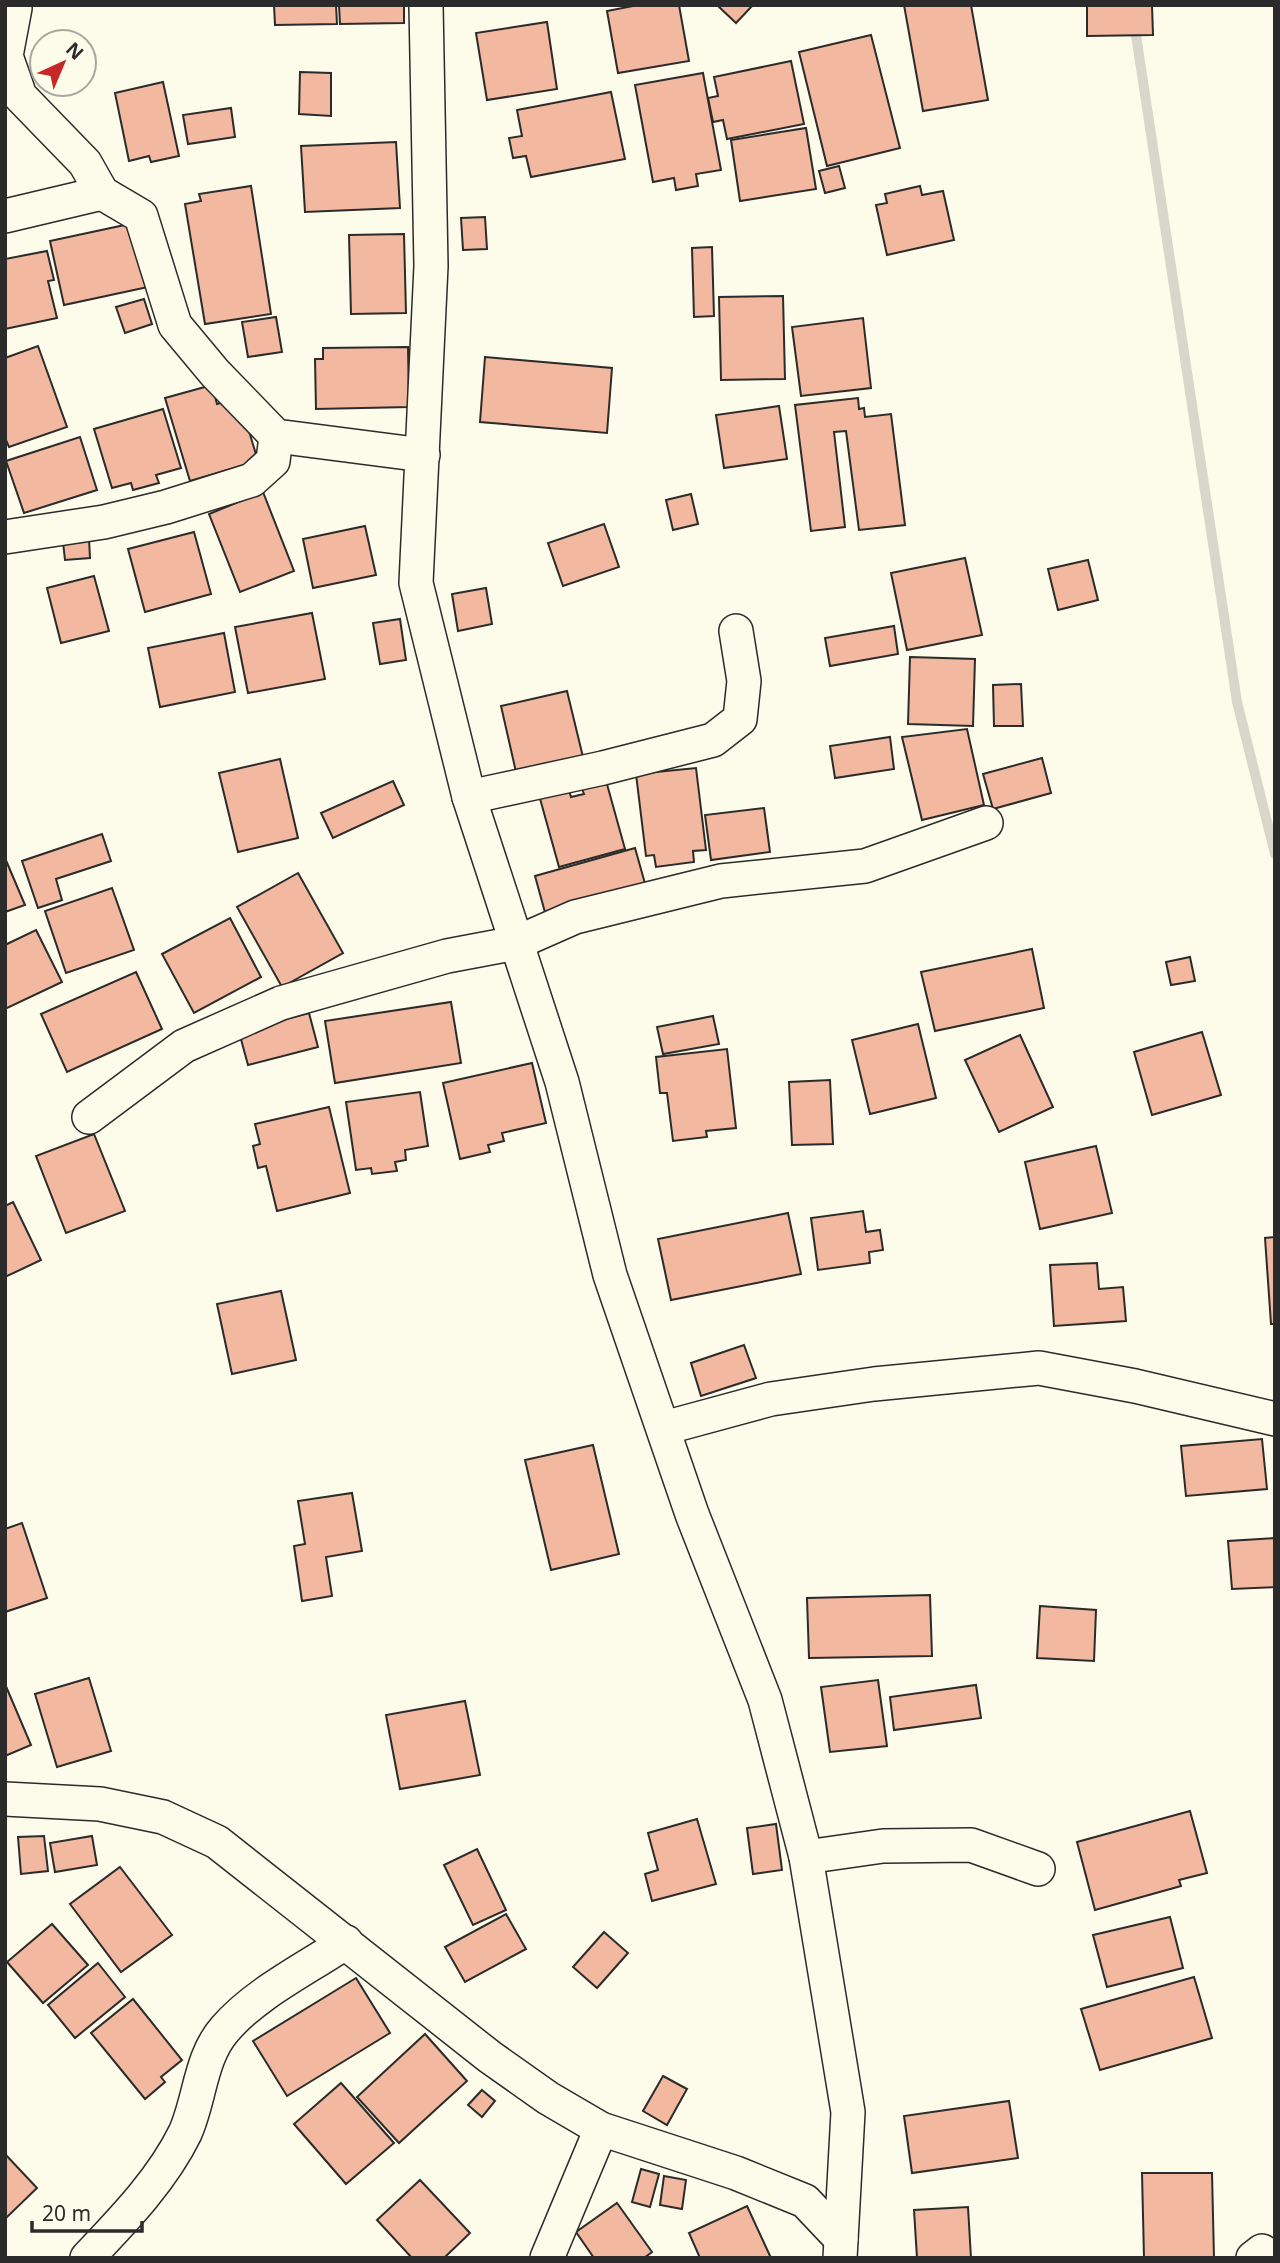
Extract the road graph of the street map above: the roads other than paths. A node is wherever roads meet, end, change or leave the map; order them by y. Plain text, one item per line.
1 (426, 5) edge
2 (13, 7) edge
3 (102, 193) junction
4 (5, 216) edge
5 (276, 436) junction
6 (423, 455) junction
7 (5, 537) edge
8 (736, 631) dead end
9 (469, 797) junction
10 (986, 823) dead end
11 (516, 943) junction
12 (89, 1117) dead end
13 (1275, 1419) edge
14 (664, 1428) junction
15 (5, 1799) edge
16 (807, 1857) junction
17 (1038, 1869) dead end
18 (346, 1942) junction
19 (601, 2129) junction
20 (841, 2248) edge
21 (89, 2257) edge
22 (547, 2258) edge

1 - 6 street
2 - 3 street
3 - 4 street
3 - 5 street
5 - 6 street
5 - 7 street
6 - 9 street
8 - 9 street
9 - 11 street
10 - 11 street
11 - 12 street
11 - 14 street
13 - 14 street
14 - 16 street
15 - 18 street
16 - 17 street
16 - 20 street
18 - 19 street
18 - 21 street
19 - 20 street
19 - 22 street

